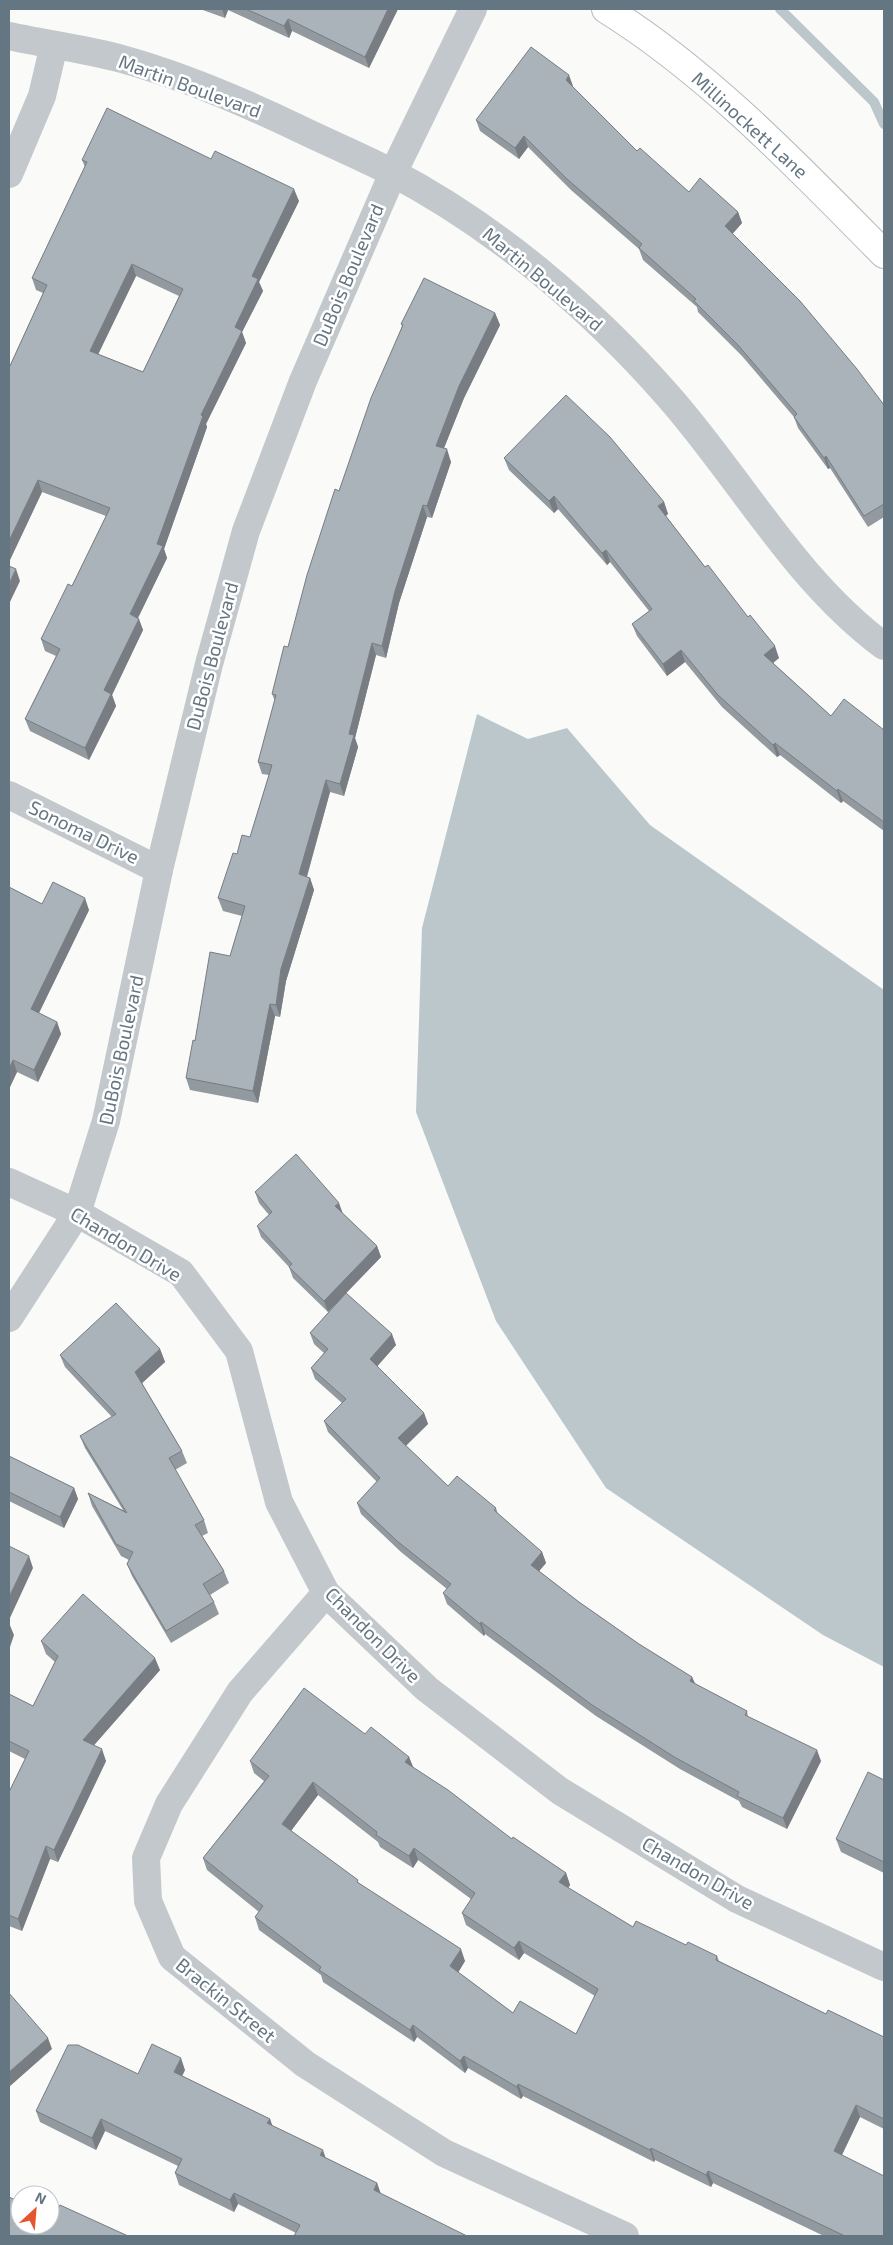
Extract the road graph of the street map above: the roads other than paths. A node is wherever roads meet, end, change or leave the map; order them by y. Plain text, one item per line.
1 (473, 9) edge
2 (606, 9) edge
3 (9, 36) edge
4 (54, 45) junction
5 (392, 173) junction
6 (9, 174) edge
7 (884, 254) edge
8 (884, 646) edge
9 (9, 795) edge
10 (159, 870) junction
11 (9, 1182) edge
12 (78, 1213) junction
13 (9, 1318) edge
14 (326, 1593) junction
15 (884, 1968) edge
16 (625, 2236) edge

1 - 5 street, DuBois Boulevard
2 - 7 street, Millinockett Lane
3 - 4 street, Martin Boulevard
4 - 5 street, Martin Boulevard
4 - 6 street
5 - 8 street, Martin Boulevard
5 - 10 street, DuBois Boulevard
9 - 10 street, Sonoma Drive
10 - 12 street, DuBois Boulevard
11 - 12 street, Chandon Drive
12 - 13 street, DuBois Boulevard
12 - 14 street, Chandon Drive
14 - 15 street, Chandon Drive
14 - 16 street, Brackin Street

